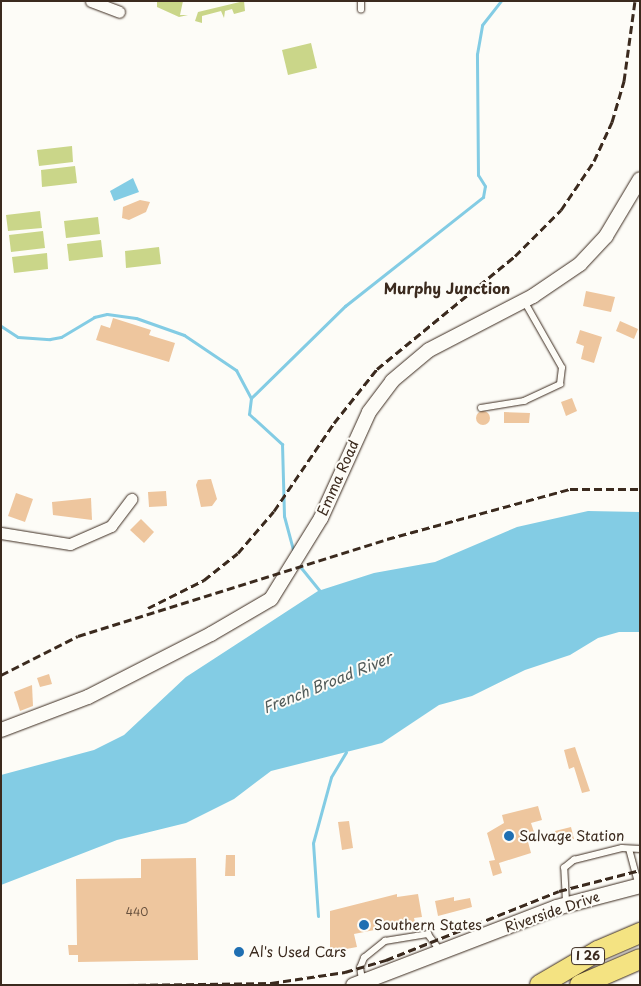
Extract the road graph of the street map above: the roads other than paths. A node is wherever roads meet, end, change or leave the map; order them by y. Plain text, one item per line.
1 (91, 1) edge
2 (361, 1) edge
3 (361, 10) dead end
4 (119, 12) dead end
5 (640, 179) edge
6 (524, 301) junction
7 (481, 408) dead end
8 (131, 499) dead end
9 (1, 534) edge
10 (1, 730) edge
11 (640, 849) edge
12 (630, 851) junction
13 (639, 885) edge
14 (567, 904) junction
15 (640, 933) edge
16 (442, 953) junction
17 (640, 959) edge
18 (359, 984) edge
19 (540, 985) edge
20 (580, 985) edge

1 - 4 street
2 - 3 lane
5 - 6 street, Emma Road
6 - 7 lane
6 - 10 street, Emma Road
8 - 9 street
11 - 12 lane
12 - 13 lane
12 - 14 lane
13 - 14 main road, Riverside Drive
14 - 16 main road, Riverside Drive
15 - 19 highway, I 26
16 - 18 main road, Riverside Drive
16 - 18 lane
17 - 20 highway, I 26

